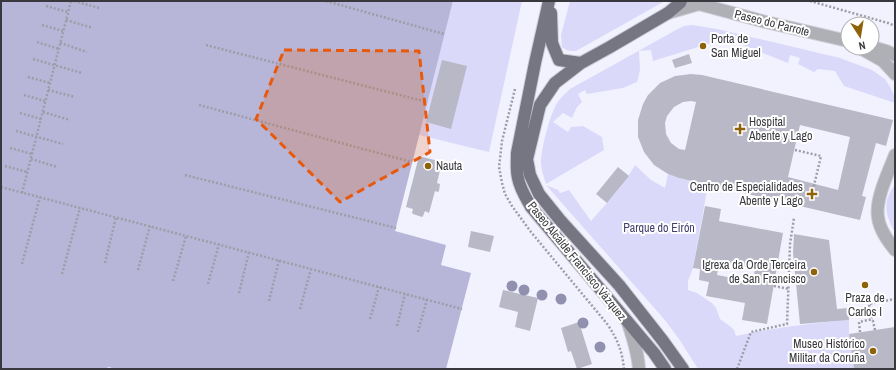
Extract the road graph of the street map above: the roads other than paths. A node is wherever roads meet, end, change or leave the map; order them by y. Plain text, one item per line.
1 (550, 1) edge
2 (681, 1) edge
3 (698, 3) edge
4 (668, 13) junction
5 (840, 39) edge
6 (880, 49) edge
7 (895, 55) edge
8 (874, 56) edge
9 (581, 63) junction
10 (895, 74) edge
11 (895, 154) edge
12 (891, 170) edge
13 (895, 250) edge
14 (628, 323) junction
15 (639, 369) edge
16 (665, 369) edge
17 (682, 369) edge

1 - 9 main road
1 - 14 main road, Paseo Alcalde Francisco Vázquez
2 - 4 main road, Paseo Alcalde Francisco Vázquez
3 - 4 street, Paseo do Parrote
3 - 5 street, Paseo do Parrote
4 - 9 main road, Paseo Alcalde Francisco Vázquez
6 - 7 street
8 - 10 street
9 - 17 main road, Paseo Alcalde Francisco Vázquez
11 - 12 street
12 - 13 street
14 - 15 street
14 - 16 main road, Paseo Alcalde Francisco Vázquez

